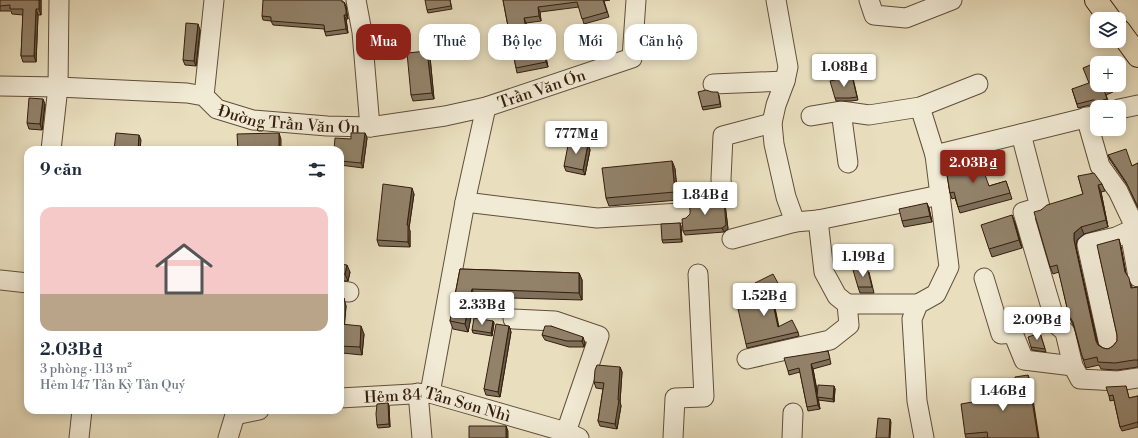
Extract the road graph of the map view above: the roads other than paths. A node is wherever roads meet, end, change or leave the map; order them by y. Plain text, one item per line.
1 (59, 0) edge
2 (214, 0) edge
3 (356, 0) edge
4 (636, 0) edge
5 (776, 0) edge
6 (869, 0) edge
7 (952, 0) edge
8 (1096, 0) edge
9 (1105, 12) edge
10 (1126, 40) edge
11 (1138, 56) edge
12 (786, 81) junction
13 (713, 84) dead end
14 (978, 84) dead end
15 (0, 86) edge
16 (58, 87) junction
17 (204, 96) junction
18 (1138, 105) edge
19 (486, 107) junction
20 (920, 107) junction
21 (1126, 108) edge
22 (841, 111) junction
23 (811, 116) dead end
24 (1090, 116) edge
25 (772, 123) junction
26 (370, 127) junction
27 (1020, 134) junction
28 (1095, 136) edge
29 (51, 146) edge
30 (935, 155) junction
31 (848, 163) dead end
32 (722, 191) dead end
33 (940, 195) junction
34 (465, 202) junction
35 (681, 213) dead end
36 (818, 220) junction
37 (794, 222) junction
38 (1137, 228) edge
39 (732, 238) dead end
40 (698, 274) dead end
41 (1138, 277) edge
42 (984, 278) dead end
43 (0, 280) edge
44 (24, 283) edge
45 (847, 304) junction
46 (918, 304) junction
47 (513, 319) dead end
48 (1109, 345) dead end
49 (747, 359) dead end
50 (1072, 366) junction
51 (1138, 378) edge
52 (424, 393) junction
53 (344, 398) edge
54 (793, 413) dead end
55 (82, 414) edge
56 (234, 414) edge
57 (573, 435) edge
58 (79, 438) edge
59 (228, 438) edge
60 (422, 438) edge
61 (673, 438) edge
62 (792, 438) edge
63 (924, 438) edge

1 - 16 street
2 - 17 street
3 - 26 street
4 - 19 street, Trần Văn Ơn
5 - 12 street
6 - 7 street
8 - 9 main road
10 - 11 main road
12 - 13 street
12 - 25 street
14 - 20 street
15 - 16 street, Đường Trần Văn Ơn
16 - 17 street, Đường Trần Văn Ơn
16 - 29 street
17 - 26 street, Đường Trần Văn Ơn
18 - 21 street
19 - 26 street, Đường Trần Văn Ơn
19 - 34 street
20 - 22 street
20 - 30 street
22 - 23 street
22 - 31 street
24 - 27 street
25 - 32 street
25 - 37 street
27 - 30 street
27 - 50 street
28 - 38 street
30 - 33 street
33 - 36 street
33 - 46 street
34 - 35 street
34 - 52 street
36 - 37 street
36 - 45 street
37 - 39 street
38 - 41 street
38 - 48 street
40 - 61 street
42 - 50 street
43 - 44 street
45 - 46 street
45 - 49 street
46 - 63 street
47 - 57 street
50 - 51 street
52 - 53 street, Hẻm 84 Tân Sơn Nhì
52 - 57 street, Hẻm 84 Tân Sơn Nhì
52 - 60 street
54 - 62 street
55 - 58 street
56 - 59 street

